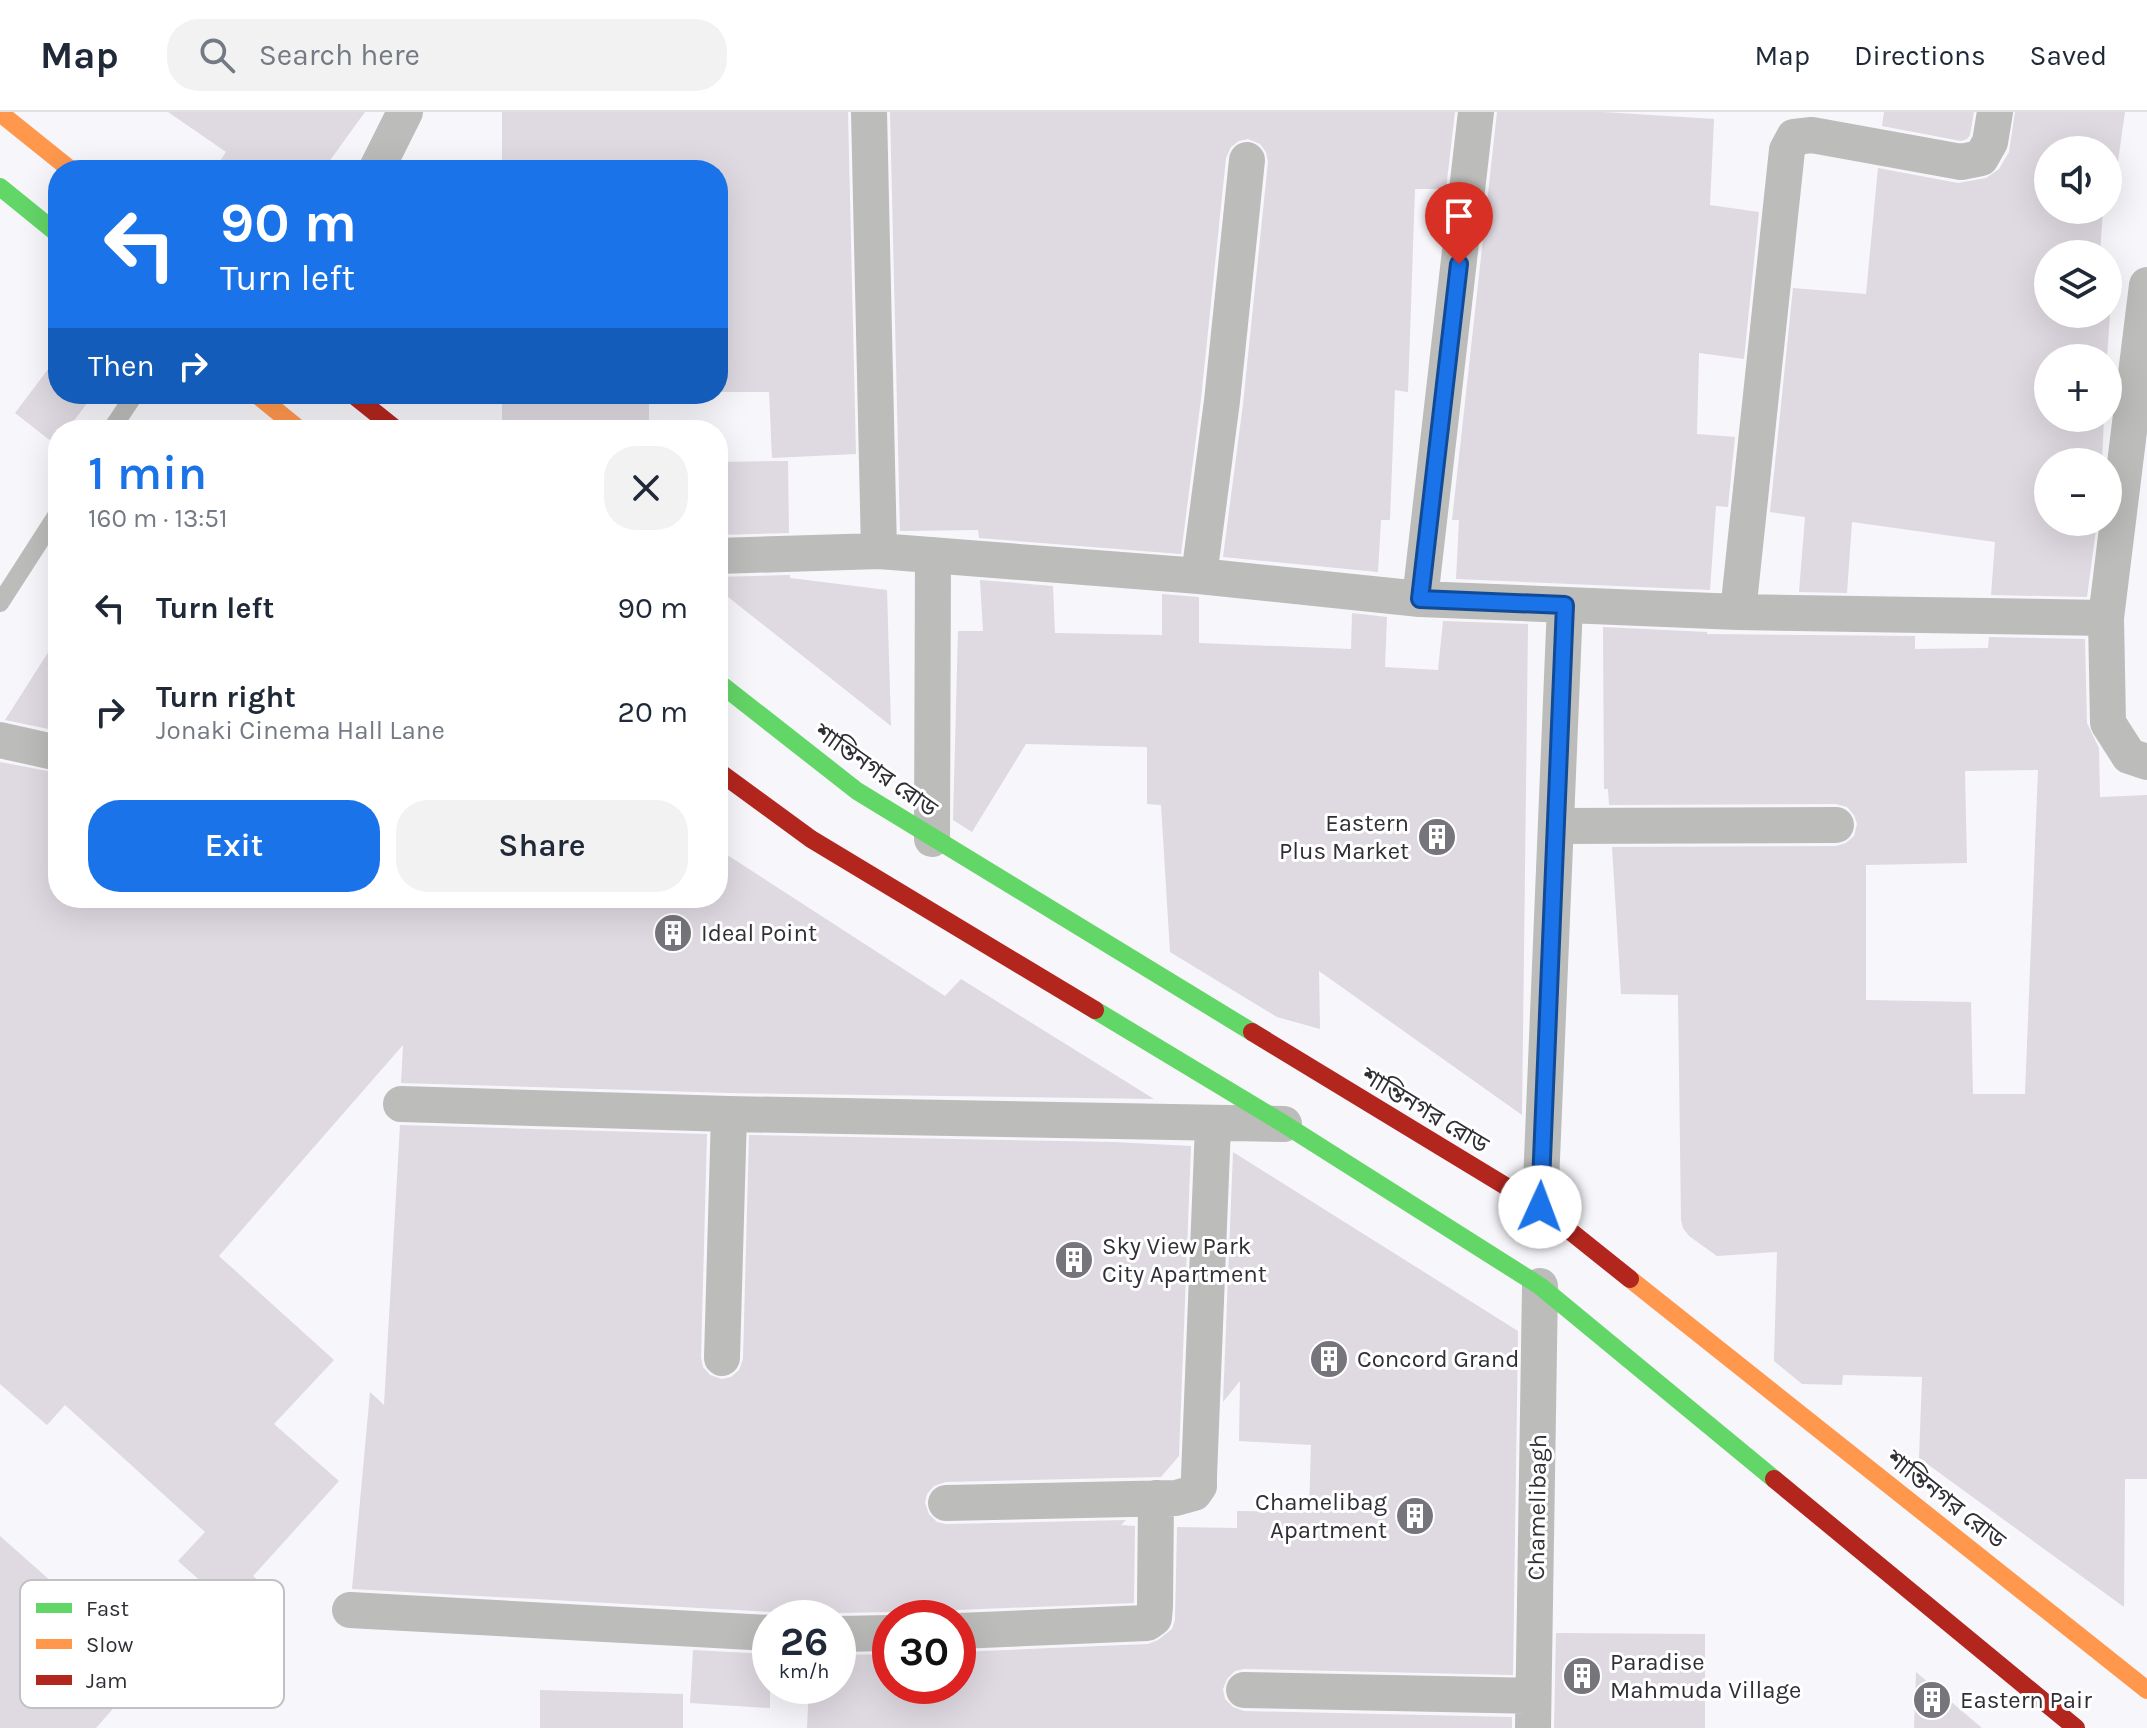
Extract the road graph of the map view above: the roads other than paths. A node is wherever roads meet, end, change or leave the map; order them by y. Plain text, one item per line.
1 (405, 112) edge
2 (869, 112) edge
3 (1476, 112) edge
4 (1995, 112) edge
5 (0, 113) edge
6 (59, 160) edge
7 (381, 160) edge
8 (1247, 160) dead end
9 (0, 187) edge
10 (48, 226) edge
11 (2147, 285) edge
12 (268, 404) edge
13 (364, 404) edge
14 (288, 420) edge
15 (384, 420) edge
16 (48, 529) edge
17 (879, 551) junction
18 (933, 555) junction
19 (728, 556) edge
20 (1199, 576) junction
21 (1420, 599) junction
22 (0, 603) edge
23 (1565, 605) junction
24 (1738, 612) junction
25 (2106, 618) junction
26 (728, 690) edge
27 (0, 740) edge
28 (48, 751) edge
29 (2147, 762) edge
30 (728, 778) edge
31 (1836, 825) dead end
32 (1556, 826) junction
33 (932, 839) junction
34 (401, 1104) dead end
35 (729, 1114) junction
36 (1284, 1124) junction
37 (1213, 1125) junction
38 (1540, 1207) junction
39 (1540, 1286) junction
40 (722, 1358) dead end
41 (1156, 1498) junction
42 (946, 1503) dead end
43 (350, 1610) dead end
44 (976, 1630) edge
45 (752, 1632) edge
46 (1244, 1690) dead end
47 (2147, 1690) edge
48 (1533, 1712) edge
49 (2076, 1728) edge

1 - 7 street
2 - 17 street
3 - 21 street
4 - 24 street
5 - 6 main road
8 - 20 street
9 - 10 main road
11 - 25 street
12 - 14 main road
13 - 15 main road
16 - 22 lane
17 - 18 street
17 - 19 street
18 - 20 street
18 - 33 street
20 - 21 street
21 - 23 street
23 - 24 street
23 - 32 street
24 - 25 street
25 - 29 street
26 - 33 main road, শান্তিনগর রোড
27 - 28 street
30 - 36 main road
31 - 32 street
32 - 38 street
33 - 38 main road, শান্তিনগর রোড
34 - 35 street
35 - 37 street
35 - 40 street
36 - 37 street
36 - 39 main road
37 - 41 street
38 - 47 main road, শান্তিনগর রোড
39 - 48 street, Chamelibagh
39 - 49 main road
41 - 42 street
41 - 44 street
43 - 45 street
46 - 48 street

